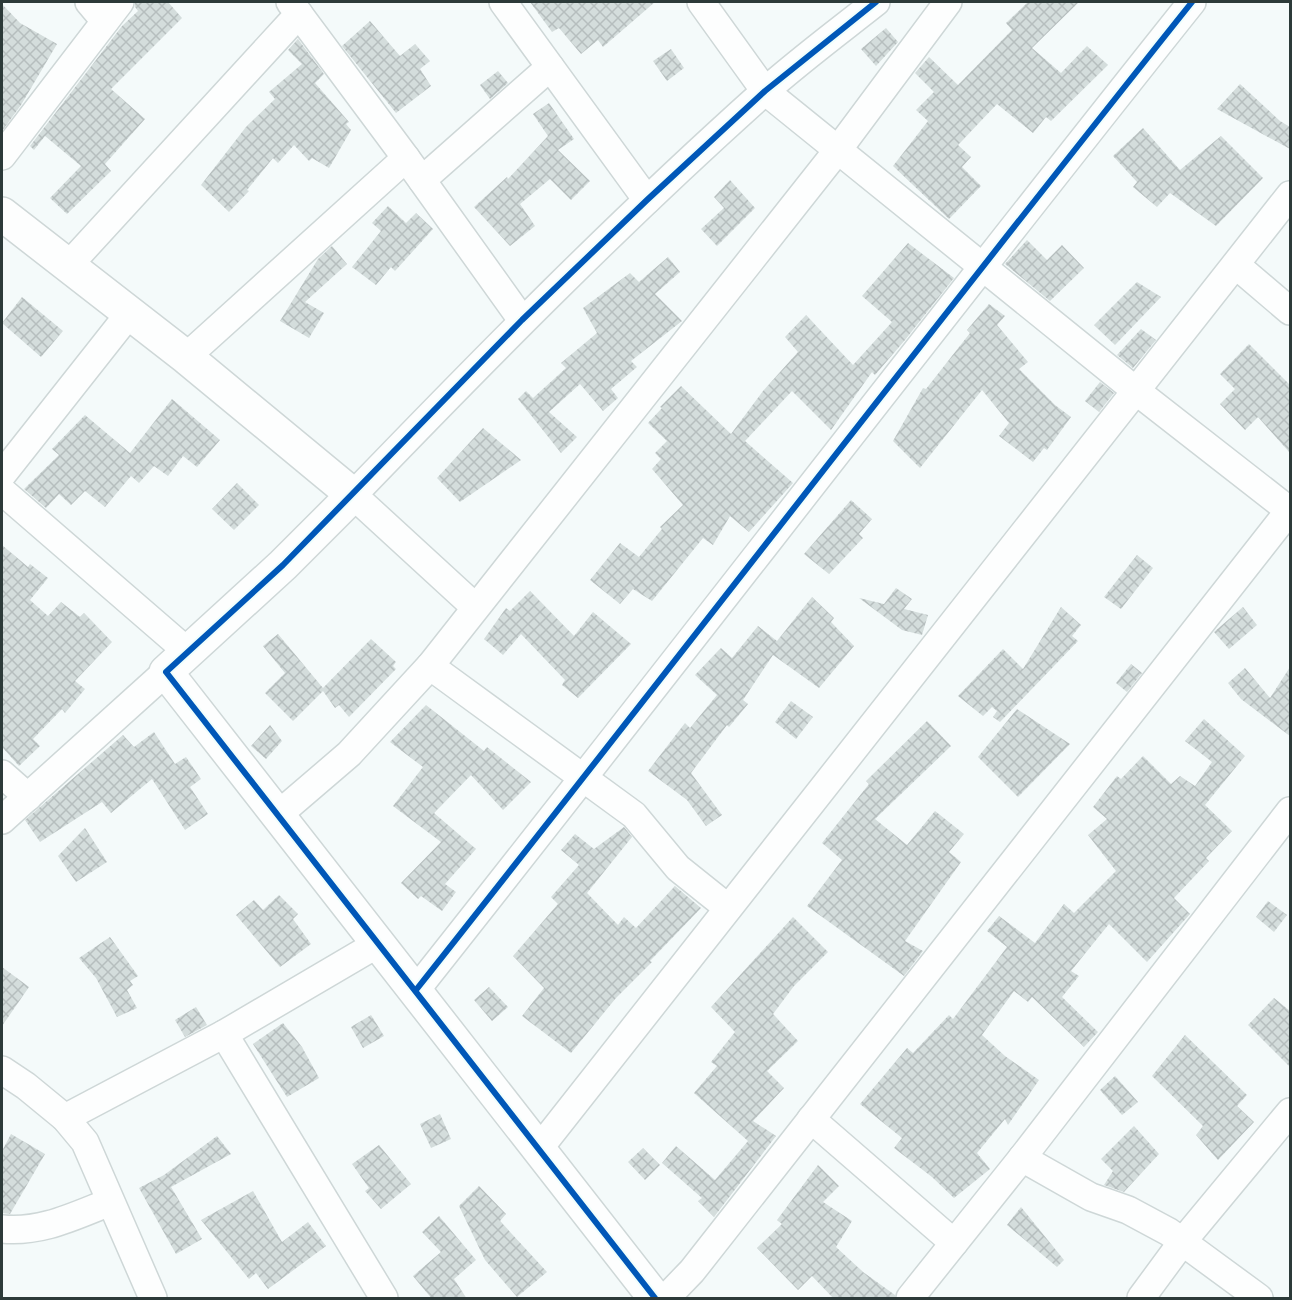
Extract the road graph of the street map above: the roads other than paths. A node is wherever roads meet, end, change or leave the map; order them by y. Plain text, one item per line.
1 (503, 2) edge
2 (701, 2) edge
3 (876, 2) edge
4 (948, 2) edge
5 (1192, 2) edge
6 (105, 8) edge
7 (294, 8) edge
8 (550, 67) junction
9 (765, 92) junction
10 (837, 151) junction
11 (2, 156) edge
12 (406, 158) junction
13 (422, 180) junction
14 (1290, 195) edge
15 (647, 200) junction
16 (2, 214) edge
17 (1236, 265) junction
18 (67, 267) junction
19 (981, 267) junction
20 (1290, 311) edge
21 (129, 314) junction
22 (522, 320) junction
23 (186, 357) junction
24 (1135, 390) junction
25 (2, 475) edge
26 (2, 491) edge
27 (353, 495) junction
28 (1290, 511) edge
29 (475, 607) junction
30 (177, 662) junction
31 (430, 666) junction
32 (2, 774) edge
33 (585, 778) junction
34 (28, 797) junction
35 (1290, 811) edge
36 (279, 814) junction
37 (2, 820) edge
38 (728, 908) junction
39 (379, 943) junction
40 (416, 990) junction
41 (224, 1034) junction
42 (2, 1072) edge
43 (1290, 1112) edge
44 (65, 1118) junction
45 (811, 1119) junction
46 (538, 1150) junction
47 (1022, 1158) junction
48 (110, 1202) junction
49 (2, 1229) edge
50 (1184, 1241) junction
51 (954, 1243) junction
52 (153, 1299) edge
53 (384, 1299) edge
54 (655, 1299) edge
55 (666, 1299) edge
56 (910, 1299) edge
57 (1141, 1299) edge
58 (1259, 1299) edge

1 - 8 street
2 - 9 street
3 - 9 street
4 - 10 street
5 - 19 street
6 - 11 street
7 - 12 street
7 - 18 street
8 - 13 street
8 - 15 street
9 - 10 street
9 - 15 street
10 - 19 street
10 - 29 street
12 - 13 street
12 - 23 street
13 - 22 street
14 - 17 street
15 - 22 street
16 - 18 street
17 - 20 street
17 - 24 street
18 - 21 street
19 - 24 street
19 - 33 street
21 - 23 street
21 - 25 street
22 - 27 street
23 - 27 street
24 - 28 street
24 - 38 street
26 - 30 street
27 - 29 street
27 - 30 street
28 - 45 street
29 - 31 street
30 - 34 street
30 - 36 street
31 - 33 street
31 - 36 street
32 - 34 street
33 - 38 street
33 - 40 street
34 - 37 street
35 - 47 street
36 - 39 street
38 - 46 street
39 - 40 street
39 - 41 street
40 - 46 street
41 - 44 street
41 - 53 street
42 - 44 street
43 - 50 street
44 - 48 street
45 - 51 street
45 - 55 street
46 - 54 street
47 - 50 street
47 - 51 street
48 - 49 street
48 - 52 street
50 - 57 street
50 - 58 street
51 - 56 street

